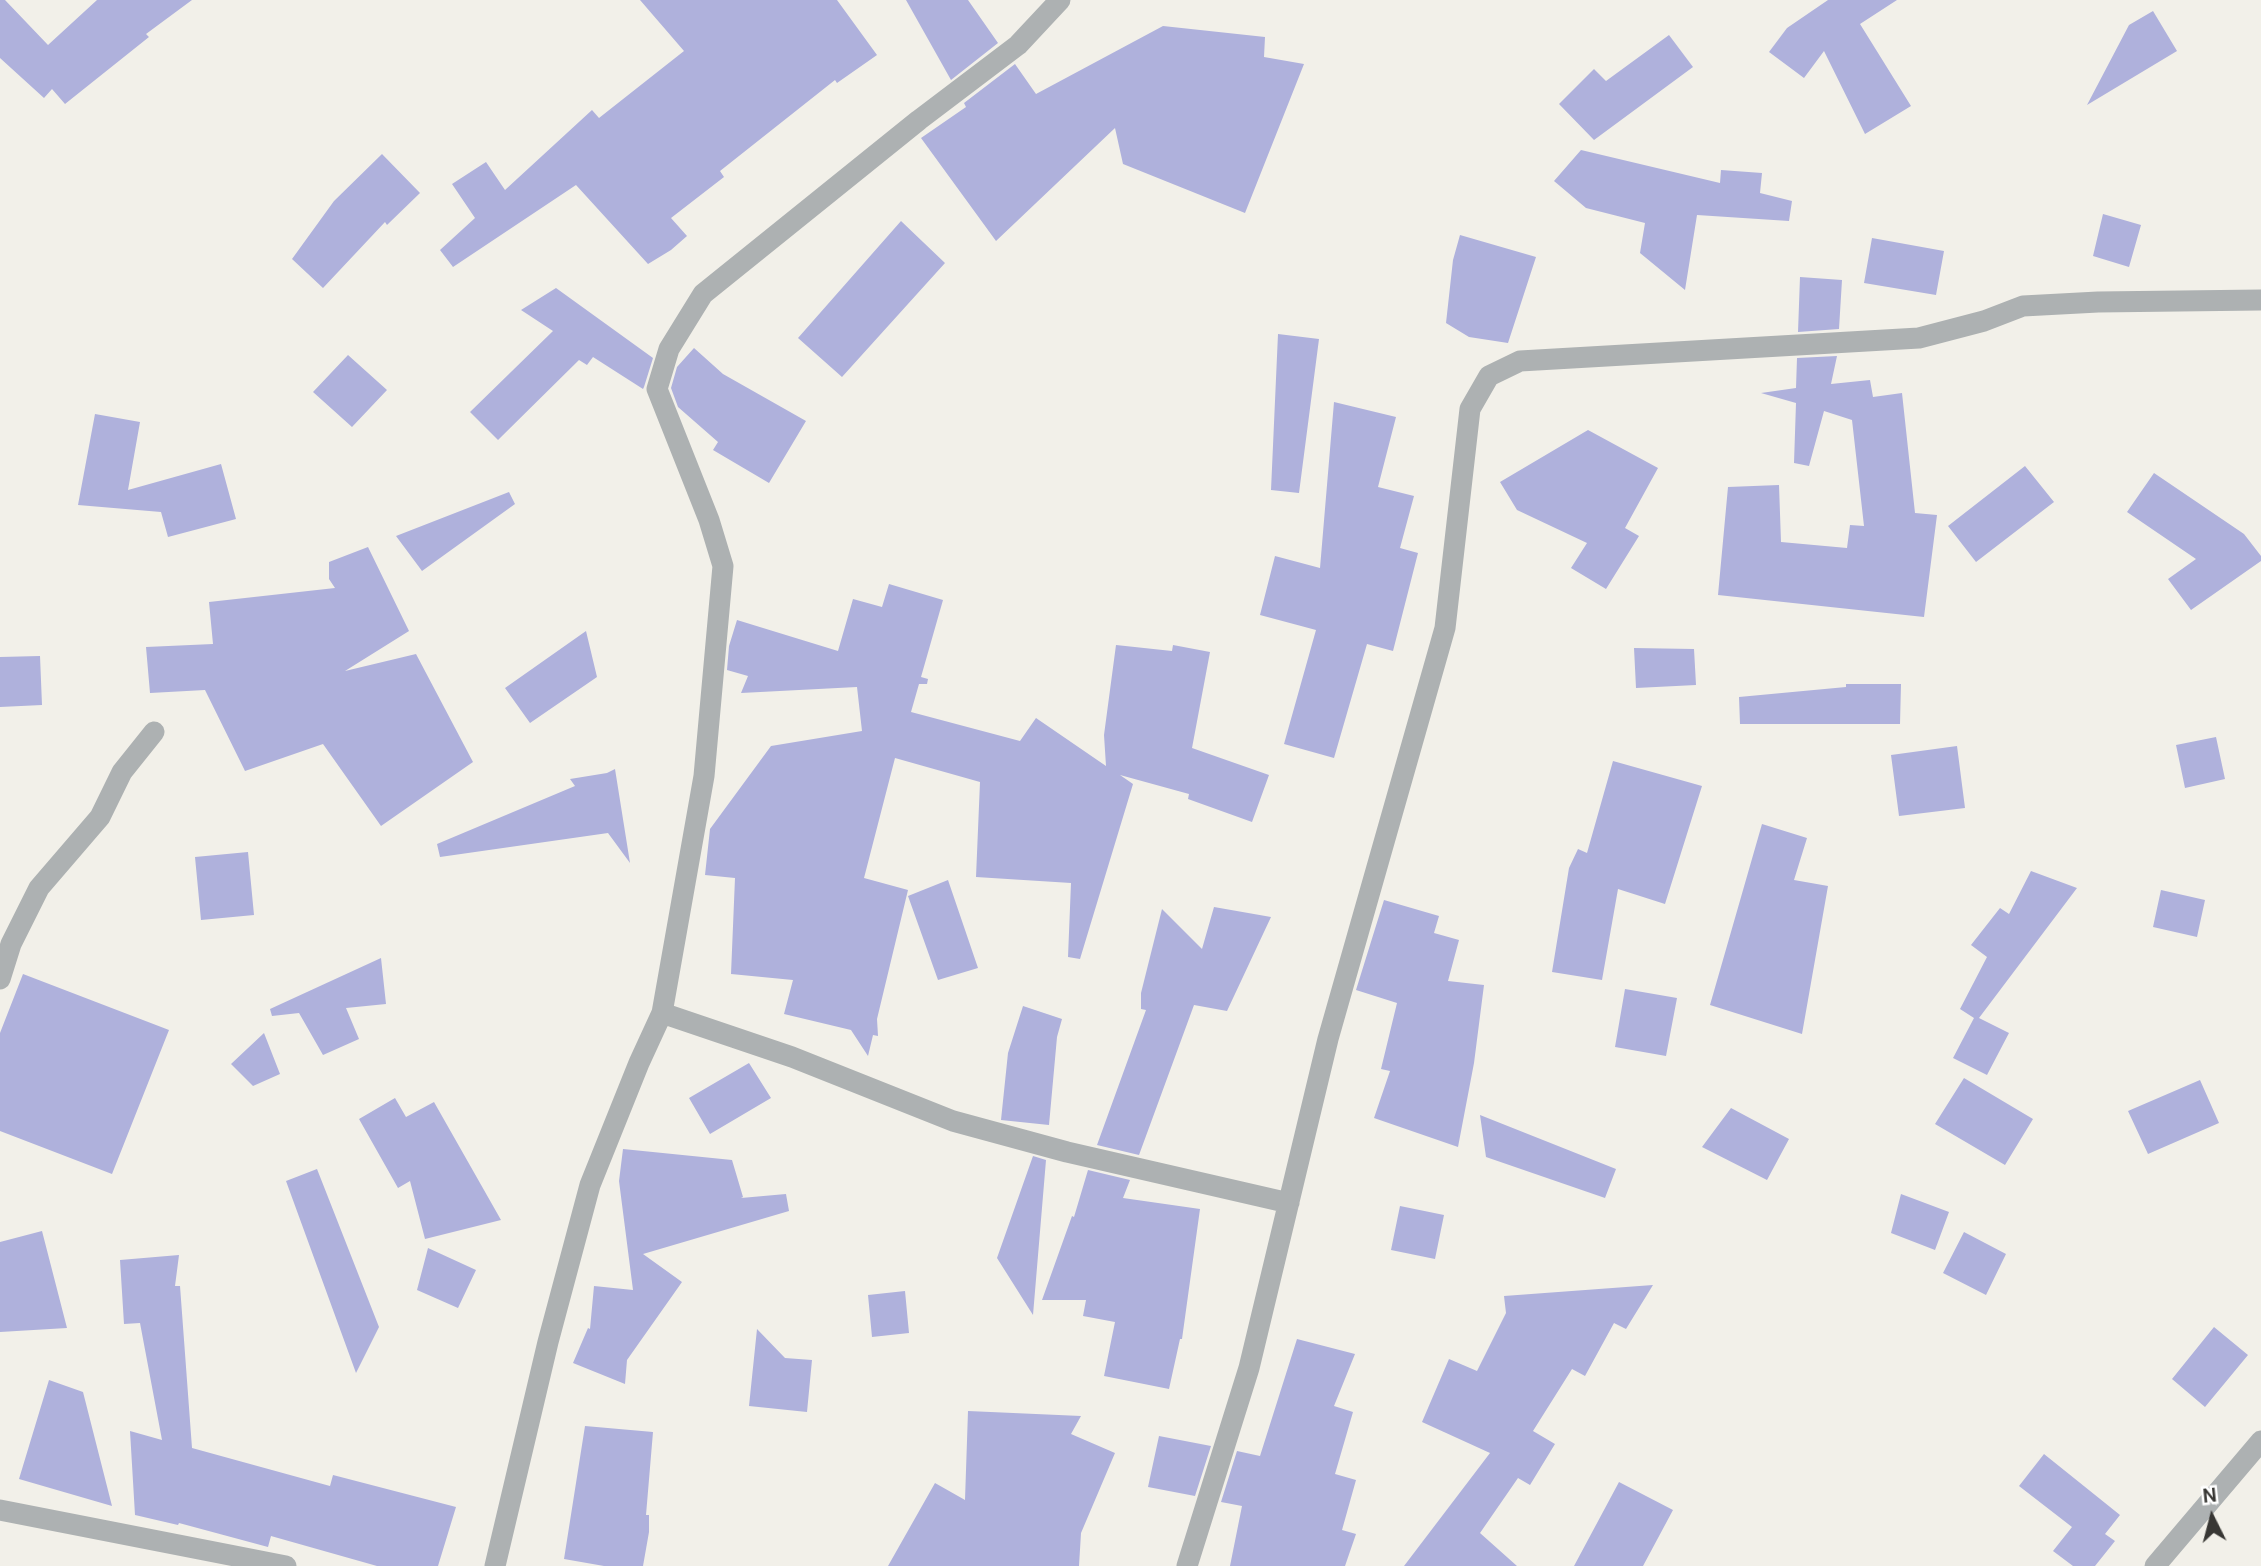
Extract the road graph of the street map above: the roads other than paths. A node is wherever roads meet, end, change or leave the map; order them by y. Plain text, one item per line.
1 (1060, 0) edge
2 (2261, 300) edge
3 (154, 732) dead end
4 (0, 979) edge
5 (662, 1013) junction
6 (1289, 1203) junction
7 (2261, 1441) edge
8 (0, 1510) edge
9 (286, 1566) edge
10 (495, 1566) edge
11 (1187, 1566) edge
12 (2155, 1566) edge

1 - 5 street
2 - 6 street
3 - 4 street
5 - 6 street
5 - 10 street
6 - 11 street
7 - 12 street
8 - 9 street

